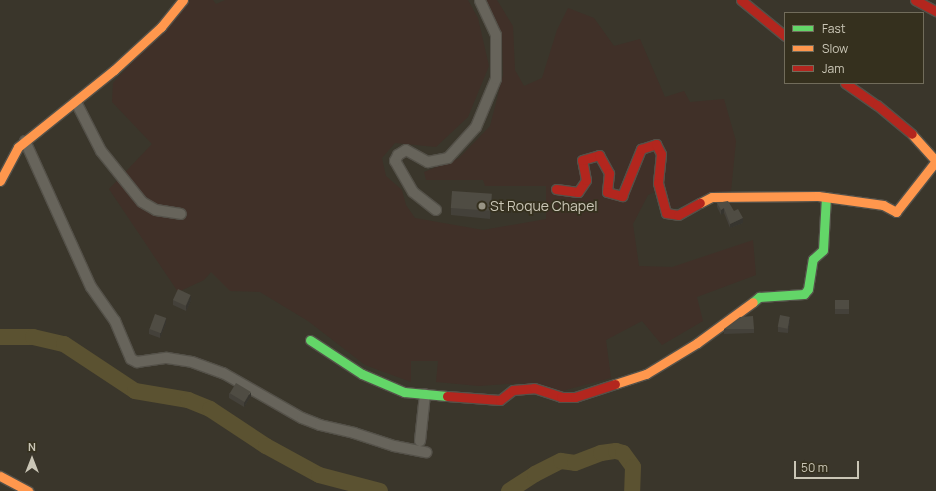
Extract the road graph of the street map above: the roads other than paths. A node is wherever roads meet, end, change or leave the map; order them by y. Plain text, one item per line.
1 (182, 0) edge
2 (480, 0) edge
3 (740, 0) edge
4 (916, 0) edge
5 (936, 11) edge
6 (784, 35) edge
7 (847, 84) edge
8 (76, 102) junction
9 (26, 141) junction
10 (0, 181) edge
11 (556, 189) dead end
12 (826, 197) junction
13 (436, 210) dead end
14 (181, 214) dead end
15 (310, 340) dead end
16 (425, 394) junction
17 (420, 441) dead end
18 (426, 452) dead end
19 (0, 476) edge
20 (28, 491) edge

1 - 8 street
2 - 13 street
3 - 6 street
4 - 5 street
7 - 12 street
8 - 9 street
8 - 14 street
9 - 10 street
9 - 18 street
11 - 12 street
12 - 16 street
15 - 16 street
16 - 17 street
19 - 20 street

